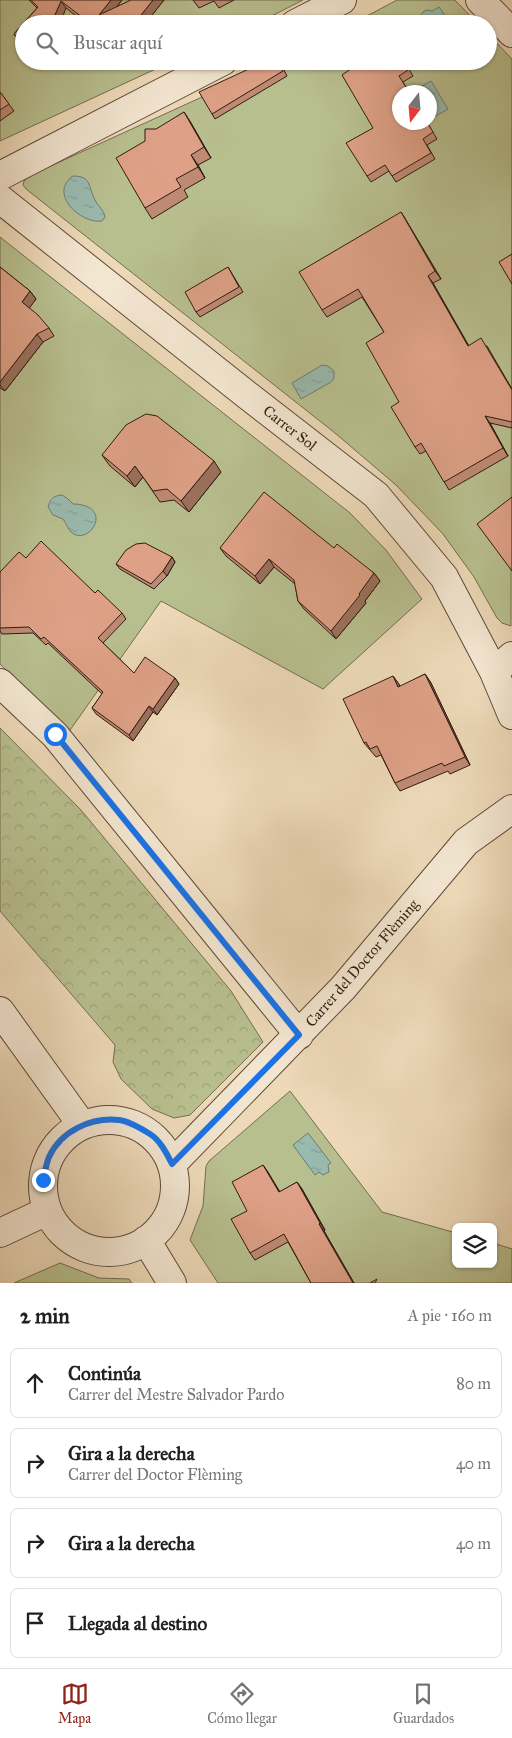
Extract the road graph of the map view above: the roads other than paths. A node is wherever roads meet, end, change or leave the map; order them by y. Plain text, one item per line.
1 (342, 0) edge
2 (480, 0) edge
3 (313, 15) edge
4 (495, 15) edge
5 (497, 18) edge
6 (512, 33) edge
7 (205, 70) edge
8 (0, 176) edge
9 (0, 199) edge
10 (503, 664) edge
11 (0, 683) edge
12 (512, 715) edge
13 (512, 808) edge
14 (0, 1011) edge
15 (299, 1035) junction
16 (82, 1125) junction
17 (172, 1164) junction
18 (47, 1211) junction
19 (0, 1233) edge
20 (146, 1240) junction
21 (172, 1283) edge

1 - 3 street
2 - 4 street
5 - 6 street
7 - 8 street
9 - 10 street, Carrer Sol
10 - 12 street, Carrer Sol
11 - 15 street
13 - 15 street, Carrer del Doctor Flèming
14 - 16 street
15 - 17 street, Carrer del Doctor Flèming
16 - 17 street
16 - 18 street
17 - 20 street
18 - 19 street
18 - 20 street
20 - 21 street

